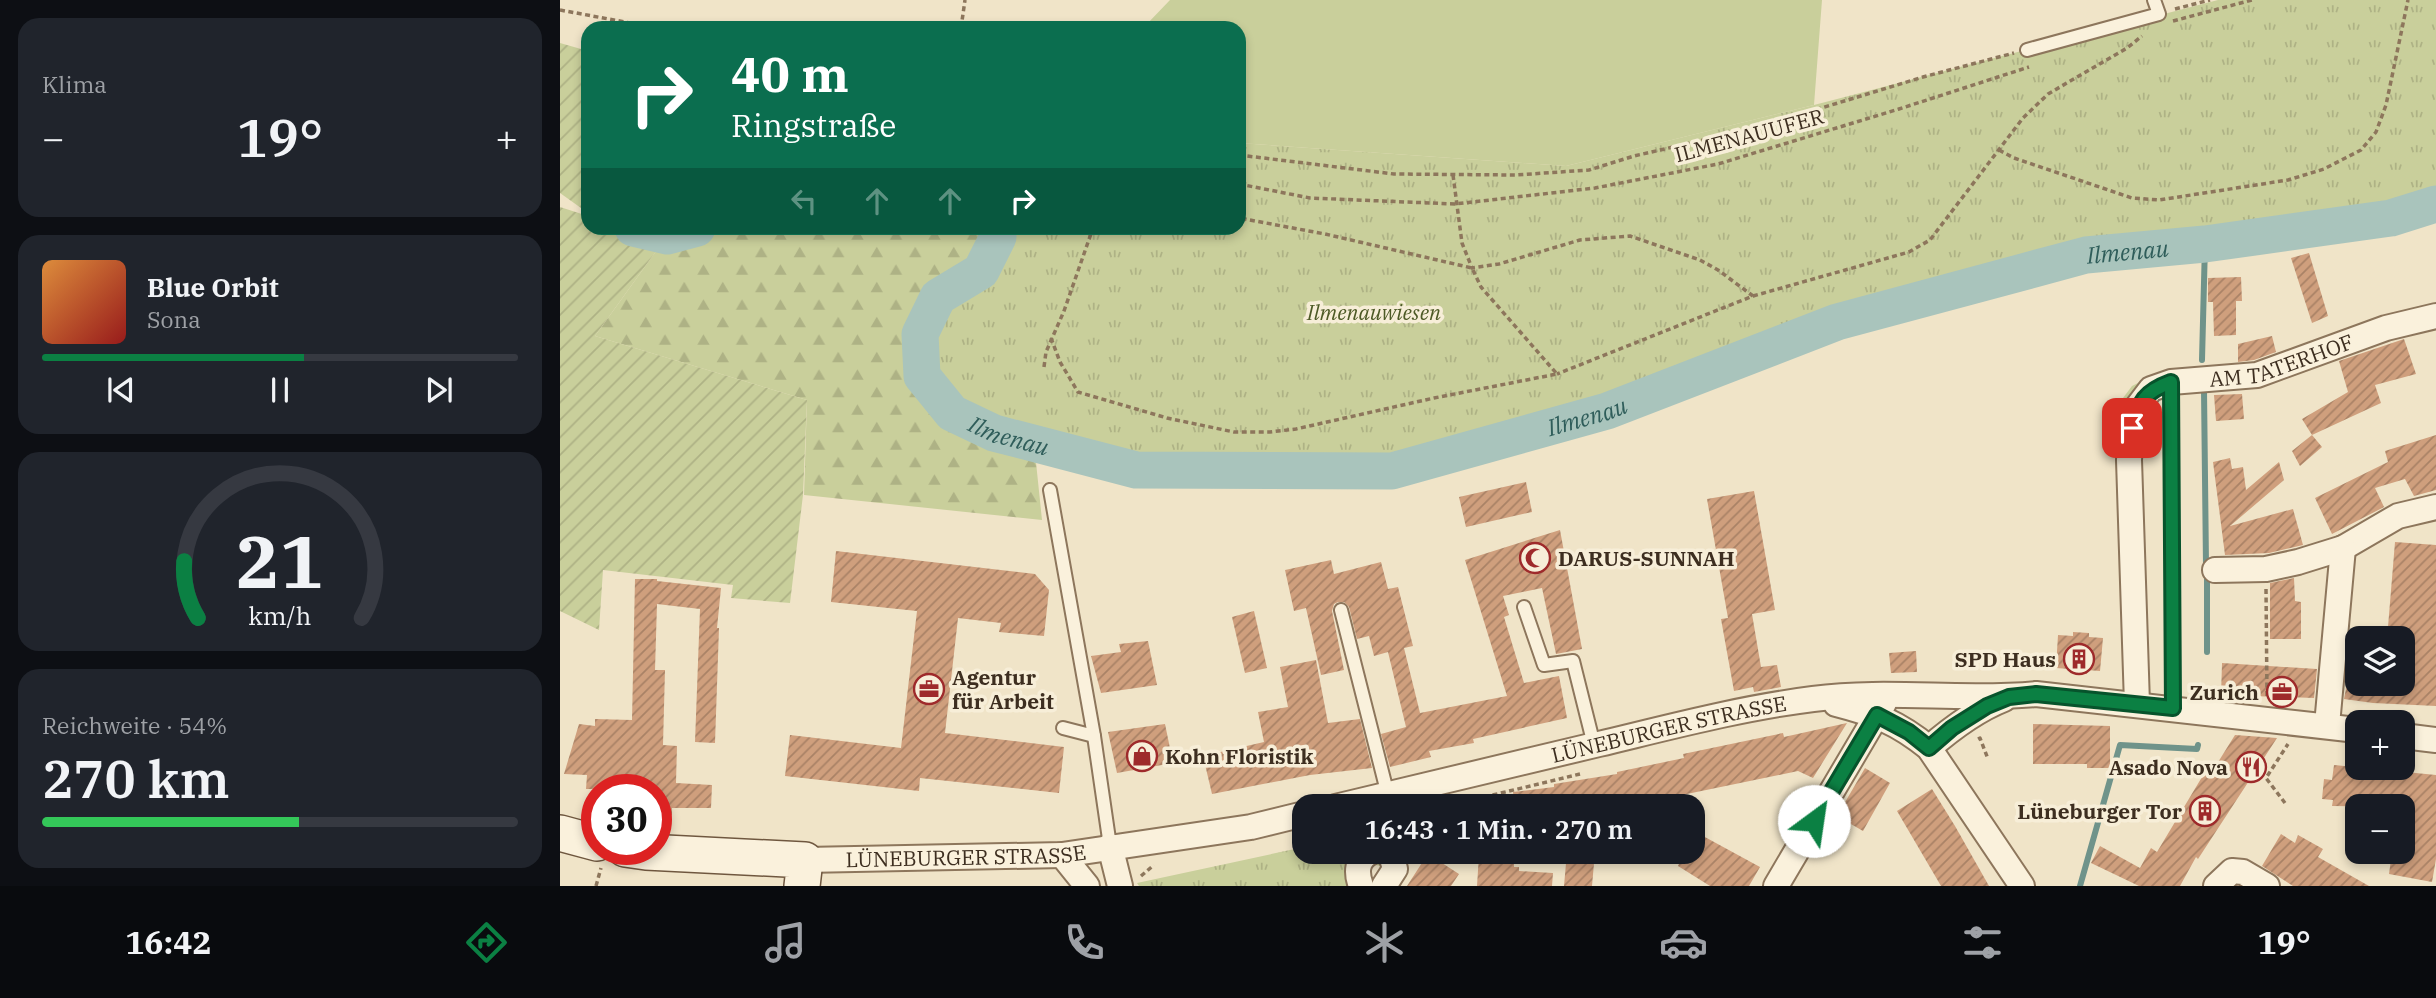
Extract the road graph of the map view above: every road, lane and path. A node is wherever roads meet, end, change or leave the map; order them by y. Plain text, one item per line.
1 (965, 0) edge
2 (2154, 0) edge
3 (2210, 0) edge
4 (2252, 0) edge
5 (2408, 0) edge
6 (560, 10) edge
7 (2156, 20) junction
8 (620, 21) edge
9 (962, 21) edge
10 (2027, 50) joint
11 (2039, 64) dead end
12 (1998, 150) junction
13 (1246, 156) edge
14 (1454, 174) junction
15 (1246, 185) edge
16 (1455, 204) junction
17 (1246, 219) edge
18 (1091, 235) edge
19 (1472, 268) junction
20 (1753, 296) junction
21 (2436, 316) edge
22 (1051, 338) junction
23 (1044, 367) dead end
24 (1558, 374) junction
25 (2171, 382) junction
26 (1050, 490) dead end
27 (2436, 507) edge
28 (2343, 548) junction
29 (2266, 569) junction
30 (2216, 570) dead end
31 (1524, 607) dead end
32 (1341, 610) dead end
33 (1889, 693) junction
34 (2009, 697) junction
35 (1815, 698) junction
36 (2137, 704) junction
37 (2173, 708) junction
38 (1877, 715) junction
39 (2267, 719) junction
40 (2301, 722) junction
41 (2327, 725) junction
42 (1063, 728) dead end
43 (2345, 728) edge
44 (1094, 736) junction
45 (2415, 737) edge
46 (2436, 740) edge
47 (1972, 741) dead end
48 (1594, 745) junction
49 (1929, 748) junction
50 (1988, 759) dead end
51 (1584, 773) dead end
52 (1388, 794) edge
53 (1412, 794) edge
54 (1498, 794) edge
55 (2285, 803) dead end
56 (1292, 817) edge
57 (560, 833) edge
58 (581, 839) edge
59 (1110, 846) junction
60 (1062, 855) junction
61 (672, 856) edge
62 (1359, 864) edge
63 (1394, 864) edge
64 (789, 873) edge
65 (2224, 878) edge
66 (1087, 886) edge
67 (1120, 886) edge
68 (1361, 886) edge
69 (1384, 886) edge
70 (1776, 886) edge
71 (2022, 886) edge
72 (2267, 886) edge

1 - 9 path
2 - 7 lane
3 - 7 path
4 - 7 path
5 - 12 path
6 - 8 path
7 - 10 lane
7 - 12 path
10 - 14 path
11 - 16 path, ILMENAUUFER
12 - 20 path
13 - 14 path
14 - 16 path
15 - 16 path, ILMENAUUFER
16 - 19 path
17 - 19 path
18 - 22 path
19 - 20 path
19 - 24 path
20 - 24 path
21 - 25 street, AM TATERHOF
22 - 23 path
22 - 24 path
25 - 36 street, AM TATERHOF
25 - 37 lane
26 - 44 lane
27 - 28 street
28 - 29 street
28 - 41 street
29 - 30 street
29 - 39 path
31 - 48 lane
32 - 52 lane
33 - 34 street, LÜNEBURGER STRASSE
33 - 35 street, LÜNEBURGER STRASSE
33 - 38 street
34 - 36 street, LÜNEBURGER STRASSE
34 - 49 street, LÜNEBURGER STRASSE
35 - 38 street
35 - 48 street, LÜNEBURGER STRASSE
36 - 37 street, LÜNEBURGER STRASSE
37 - 39 street, LÜNEBURGER STRASSE
38 - 49 street
38 - 70 street
39 - 40 street, LÜNEBURGER STRASSE
40 - 41 street, LÜNEBURGER STRASSE
40 - 55 path
41 - 43 street, LÜNEBURGER STRASSE
42 - 44 lane
44 - 59 lane
45 - 46 street
47 - 50 path
48 - 53 street, LÜNEBURGER STRASSE
49 - 71 street
51 - 54 path
56 - 59 street, LÜNEBURGER STRASSE
57 - 58 main road
59 - 60 street, LÜNEBURGER STRASSE
59 - 67 street
60 - 64 street, LÜNEBURGER STRASSE
60 - 66 street
61 - 64 main road, LÜNEBURGER STRASSE
62 - 68 street
63 - 69 street
65 - 72 street

